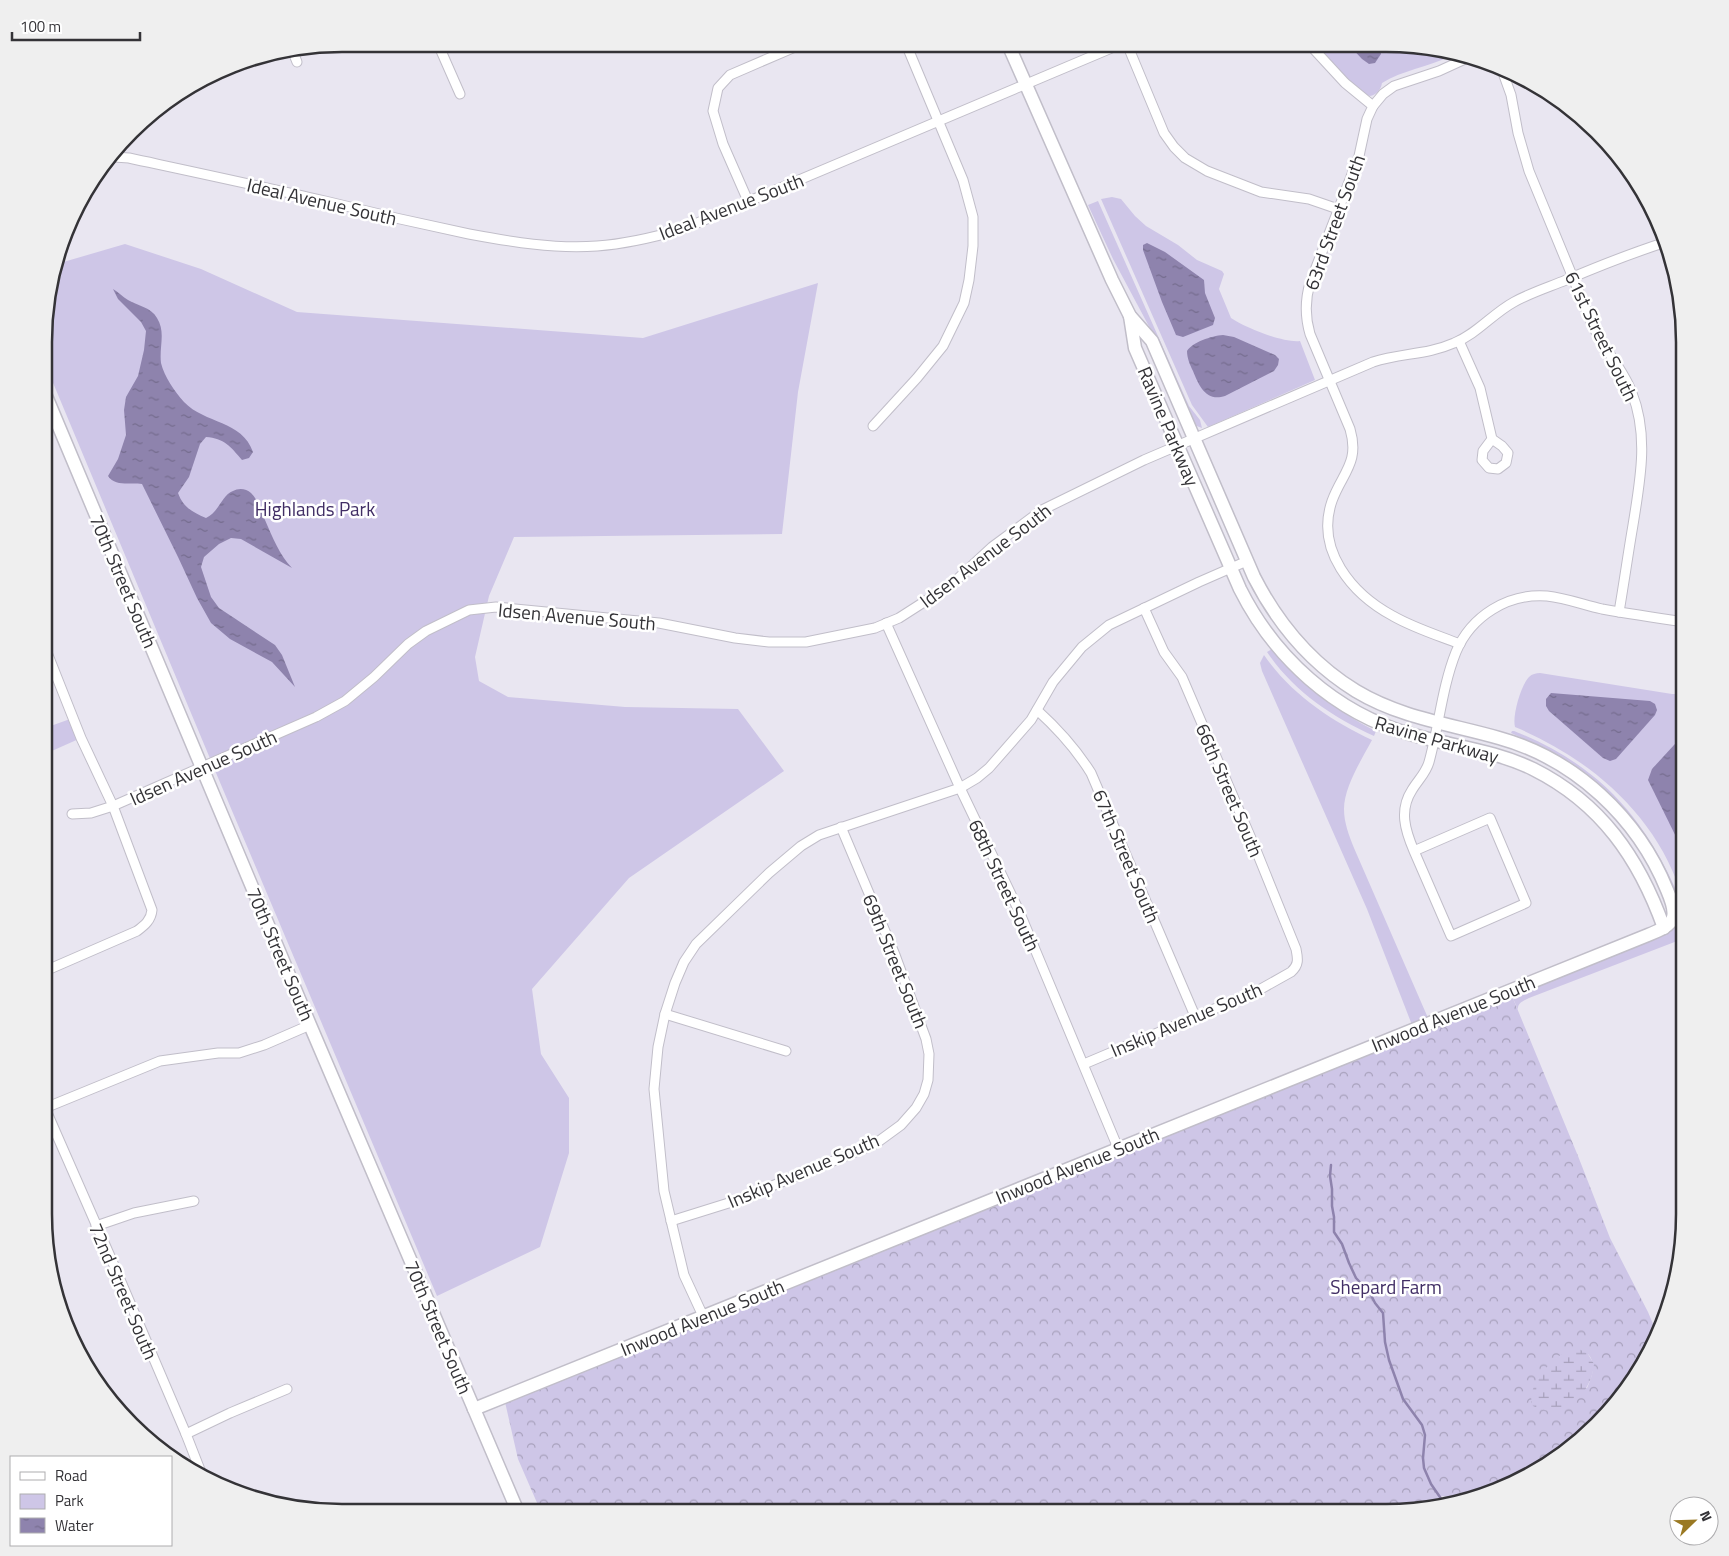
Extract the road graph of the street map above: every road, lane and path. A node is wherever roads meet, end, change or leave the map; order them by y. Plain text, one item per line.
1 (442, 52) edge
2 (783, 52) edge
3 (909, 52) edge
4 (1011, 52) edge
5 (1102, 52) edge
6 (1130, 52) edge
7 (1316, 52) edge
8 (295, 57) edge
9 (297, 62) dead end
10 (1459, 62) edge
11 (1505, 78) edge
12 (1025, 84) junction
13 (460, 94) dead end
14 (1373, 106) junction
15 (939, 120) junction
16 (119, 157) edge
17 (748, 201) junction
18 (1338, 209) junction
19 (1659, 244) edge
20 (1572, 277) junction
21 (1130, 316) junction
22 (1459, 341) junction
23 (1329, 381) junction
24 (52, 410) edge
25 (874, 426) dead end
26 (1195, 439) junction
27 (1492, 439) dead end
28 (1178, 446) junction
29 (1247, 561) junction
30 (1231, 568) junction
31 (1144, 608) junction
32 (1619, 612) junction
33 (1676, 621) edge
34 (886, 623) junction
35 (1460, 644) junction
36 (52, 665) edge
37 (1037, 710) junction
38 (1438, 724) junction
39 (1434, 741) junction
40 (202, 767) junction
41 (960, 788) junction
42 (113, 806) junction
43 (72, 814) dead end
44 (841, 827) junction
45 (1414, 851) junction
46 (1664, 928) junction
47 (52, 968) edge
48 (1288, 974) joint
49 (666, 1014) junction
50 (1195, 1016) junction
51 (310, 1025) junction
52 (786, 1051) dead end
53 (1084, 1064) junction
54 (922, 1098) joint
55 (52, 1105) edge
56 (52, 1124) edge
57 (1118, 1148) junction
58 (194, 1201) dead end
59 (671, 1221) junction
60 (96, 1226) junction
61 (703, 1316) junction
62 (287, 1389) dead end
63 (474, 1409) junction
64 (186, 1434) junction
65 (198, 1465) edge
66 (515, 1504) edge

1 - 13 street
2 - 17 street
3 - 15 street
4 - 12 street, Ravine Parkway
5 - 12 street, Ideal Avenue South
6 - 18 street
7 - 14 street
8 - 9 street
10 - 14 street
11 - 20 street, 61st Street South
12 - 15 street, Ideal Avenue South
12 - 21 street, Ravine Parkway
14 - 18 street, 63rd Street South
15 - 17 street, Ideal Avenue South
15 - 25 street
16 - 17 street, Ideal Avenue South
18 - 23 street, 63rd Street South
19 - 20 street, Idsen Avenue South
20 - 22 street, Idsen Avenue South
20 - 32 street, 61st Street South
21 - 26 street, Ravine Parkway
21 - 28 street, Ravine Parkway
22 - 23 street, Idsen Avenue South
22 - 27 street
23 - 26 street, Idsen Avenue South
23 - 35 street, 63rd Street South
24 - 40 street, 70th Street South
26 - 28 street, Idsen Avenue South
26 - 29 street, Ravine Parkway
28 - 30 street, Ravine Parkway
28 - 34 street, Idsen Avenue South
29 - 30 street
29 - 38 street, Ravine Parkway
30 - 31 street
30 - 39 street, Ravine Parkway
31 - 37 street
31 - 48 street, 66th Street South
32 - 33 street
32 - 35 street
34 - 40 street, Idsen Avenue South
34 - 41 street, 68th Street South
35 - 38 street
36 - 42 street
37 - 41 street
37 - 50 street, 67th Street South
38 - 39 street
38 - 46 street, Ravine Parkway
39 - 45 street
39 - 46 street, Ravine Parkway
40 - 42 street, Idsen Avenue South
40 - 51 street, 70th Street South
41 - 44 street
41 - 53 street, 68th Street South
42 - 43 street, Idsen Avenue South
42 - 47 street
44 - 49 street
44 - 54 street, 69th Street South
45 - 45 street
46 - 57 street, Inwood Avenue South
48 - 50 street, Inskip Avenue South
49 - 52 street
49 - 59 street
50 - 53 street, Inskip Avenue South
51 - 55 street
51 - 63 street, 70th Street South
53 - 57 street, 68th Street South
54 - 59 street, Inskip Avenue South
56 - 60 street, 72nd Street South
57 - 61 street, Inwood Avenue South
58 - 60 street
59 - 61 street
60 - 64 street, 72nd Street South
61 - 63 street, Inwood Avenue South
62 - 64 street
63 - 66 street, 70th Street South
64 - 65 street, 72nd Street South

